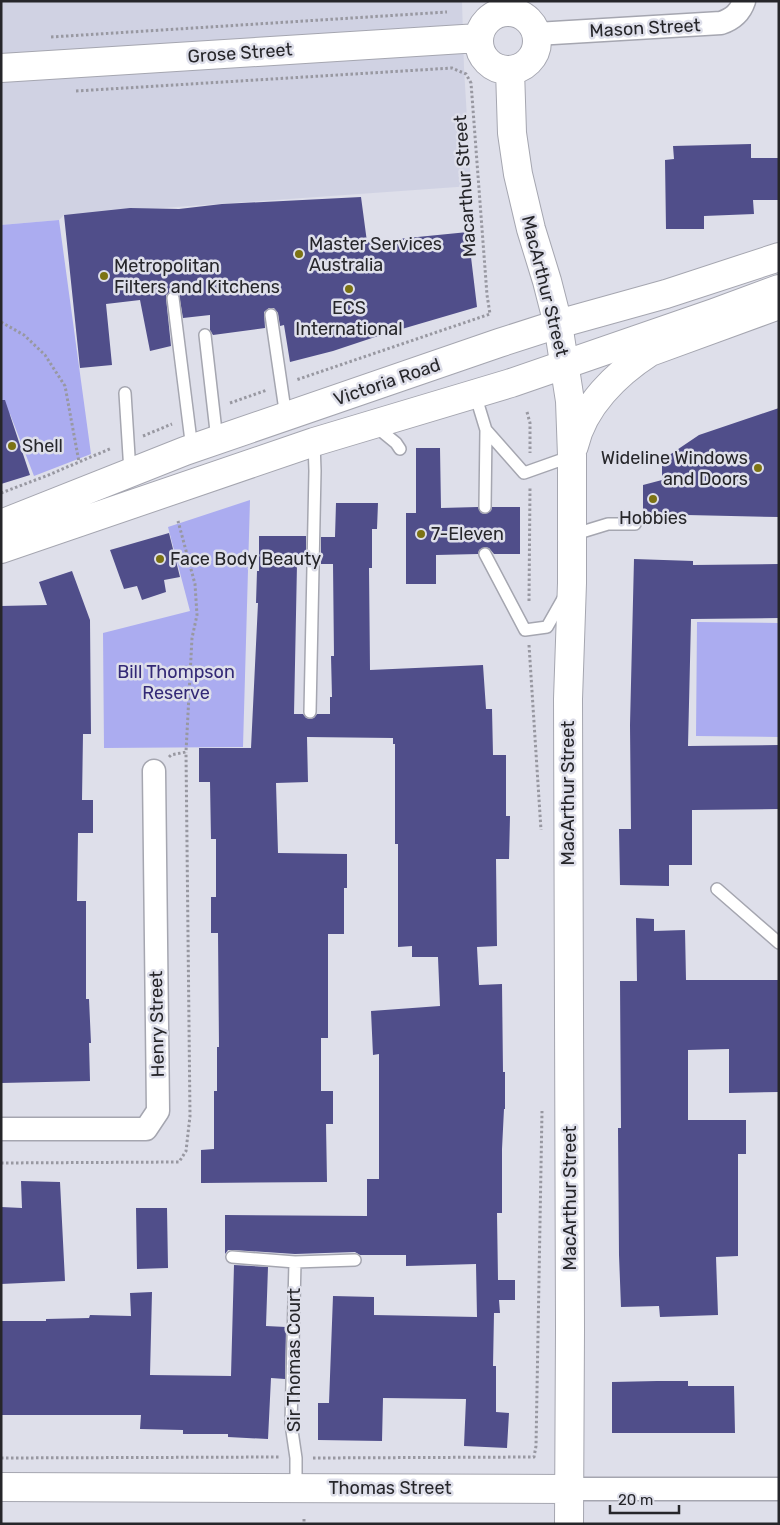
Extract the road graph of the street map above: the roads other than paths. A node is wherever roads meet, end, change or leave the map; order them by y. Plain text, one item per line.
1 (744, 1) edge
2 (505, 7) edge
3 (536, 34) junction
4 (479, 38) junction
5 (1, 68) edge
6 (510, 70) junction
7 (779, 257) edge
8 (779, 289) edge
9 (173, 298) dead end
10 (779, 305) edge
11 (272, 315) dead end
12 (558, 324) junction
13 (205, 335) dead end
14 (565, 364) junction
15 (125, 393) dead end
16 (475, 394) junction
17 (286, 417) junction
18 (373, 424) junction
19 (486, 430) junction
20 (217, 440) junction
21 (314, 442) junction
22 (192, 448) junction
23 (400, 449) dead end
24 (572, 456) junction
25 (130, 472) junction
26 (485, 507) dead end
27 (1, 524) edge
28 (635, 524) dead end
29 (572, 535) junction
30 (1, 549) edge
31 (485, 554) dead end
32 (572, 583) junction
33 (310, 712) dead end
34 (154, 771) road end
35 (717, 889) dead end
36 (779, 943) edge
37 (1, 1129) edge
38 (232, 1258) dead end
39 (355, 1260) dead end
40 (295, 1262) junction
41 (1, 1487) edge
42 (296, 1488) junction
43 (569, 1489) junction
44 (779, 1489) edge
45 (569, 1524) edge

1 - 3 street, Mason Street
2 - 3 main road
2 - 4 main road
3 - 6 main road
4 - 5 main road, Grose Street
4 - 6 main road
6 - 12 main road, MacArthur Street
7 - 12 main road, Victoria Road
8 - 14 main road, Victoria Road
9 - 22 lane
10 - 24 main road
11 - 17 lane
12 - 14 main road, MacArthur Street
12 - 17 main road, Victoria Road
13 - 20 lane
14 - 16 main road, Victoria Road
14 - 24 main road, MacArthur Street
15 - 25 lane
16 - 18 main road, Victoria Road
16 - 19 lane
17 - 20 main road, Victoria Road
18 - 21 main road, Victoria Road
18 - 23 lane
19 - 24 lane
19 - 26 lane
20 - 22 main road, Victoria Road
21 - 30 main road, Victoria Road
21 - 33 lane
22 - 25 main road, Victoria Road
24 - 29 main road, MacArthur Street
25 - 27 main road, Victoria Road
28 - 29 lane
29 - 32 main road, MacArthur Street
31 - 32 lane
32 - 43 main road, MacArthur Street
34 - 37 street, Henry Street
35 - 36 lane
38 - 40 lane
39 - 40 lane
40 - 42 lane, Sir Thomas Court
41 - 42 main road, Thomas Street
42 - 43 main road, Thomas Street
43 - 44 street, Thomas Street
43 - 45 main road, MacArthur Street

